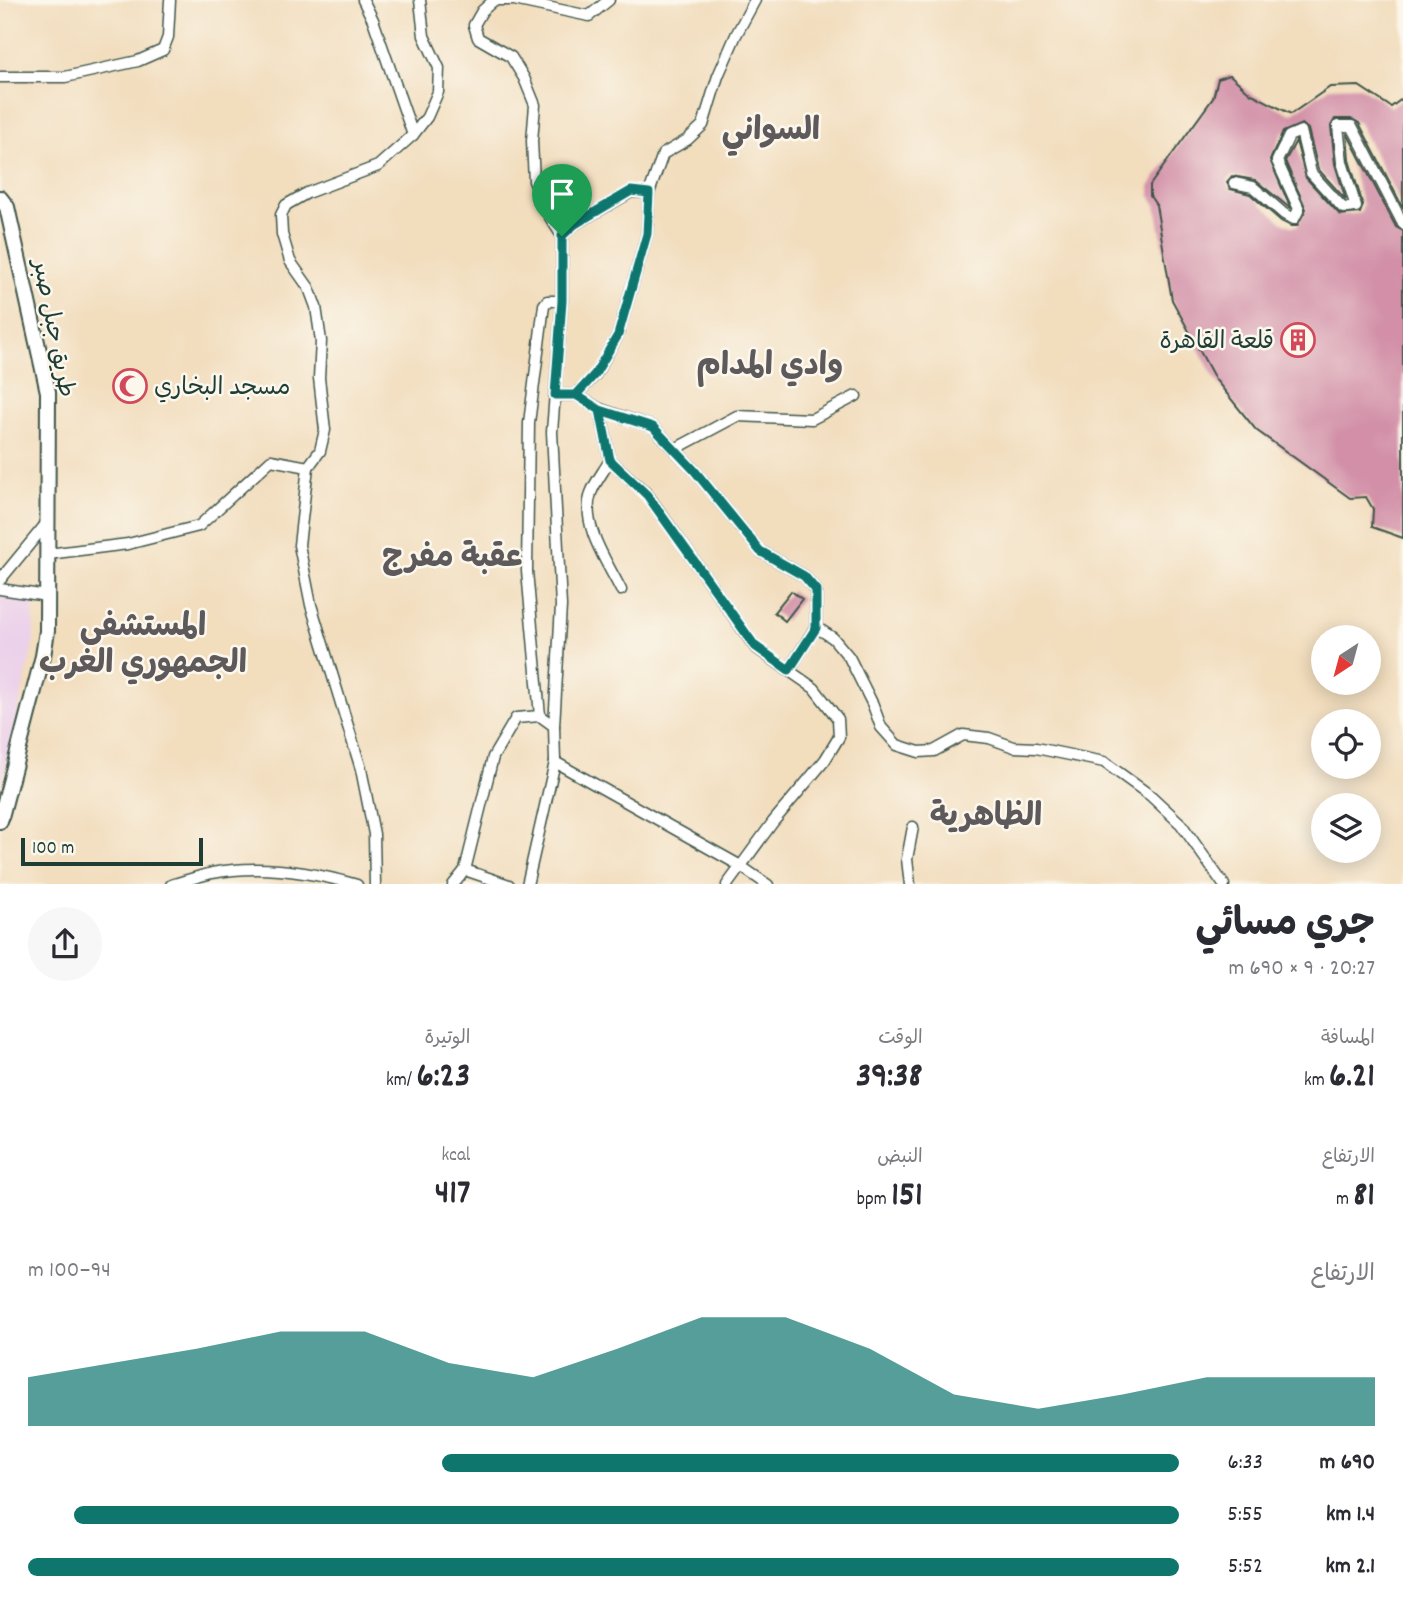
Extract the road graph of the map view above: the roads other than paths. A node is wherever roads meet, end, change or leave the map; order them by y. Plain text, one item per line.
1 (170, 0) edge
2 (363, 0) edge
3 (419, 0) edge
4 (609, 0) edge
5 (755, 0) edge
6 (0, 77) edge
7 (413, 135) junction
8 (1234, 183) dead end
9 (649, 193) junction
10 (0, 198) edge
11 (1403, 225) edge
12 (562, 236) junction
13 (562, 301) junction
14 (555, 395) junction
15 (576, 395) junction
16 (856, 396) dead end
17 (600, 410) junction
18 (675, 449) junction
19 (610, 460) junction
20 (308, 467) junction
21 (46, 524) junction
22 (48, 554) junction
23 (0, 580) edge
24 (0, 589) edge
25 (621, 590) dead end
26 (47, 596) junction
27 (816, 628) junction
28 (789, 670) junction
29 (540, 716) junction
30 (554, 726) junction
31 (555, 762) junction
32 (1, 814) edge
33 (913, 827) dead end
34 (739, 865) junction
35 (464, 870) junction
36 (171, 884) edge
37 (357, 884) edge
38 (375, 884) edge
39 (453, 884) edge
40 (509, 884) edge
41 (527, 884) edge
42 (727, 884) edge
43 (768, 884) edge
44 (910, 884) edge
45 (1224, 884) edge

1 - 6 street
2 - 7 street
3 - 7 street
4 - 12 street
5 - 9 street
7 - 20 street
8 - 11 street
9 - 12 street
9 - 15 street
10 - 21 street, طريق جبل صبر
12 - 13 street
13 - 14 street
13 - 29 street
14 - 15 street
14 - 30 street
15 - 17 street
16 - 18 street
17 - 18 street
17 - 19 street
18 - 27 street
19 - 25 street
19 - 28 street
20 - 22 street
20 - 38 street
21 - 22 street, طريق جبل صبر
21 - 23 street
22 - 26 street, طريق جبل صبر
24 - 26 street
26 - 32 street, طريق جبل صبر
27 - 28 street
27 - 45 street
28 - 34 street
29 - 30 street
29 - 35 street
30 - 31 street
31 - 34 street
31 - 41 street
33 - 44 street
34 - 42 street
34 - 43 street
35 - 39 street
35 - 40 street
36 - 37 street

